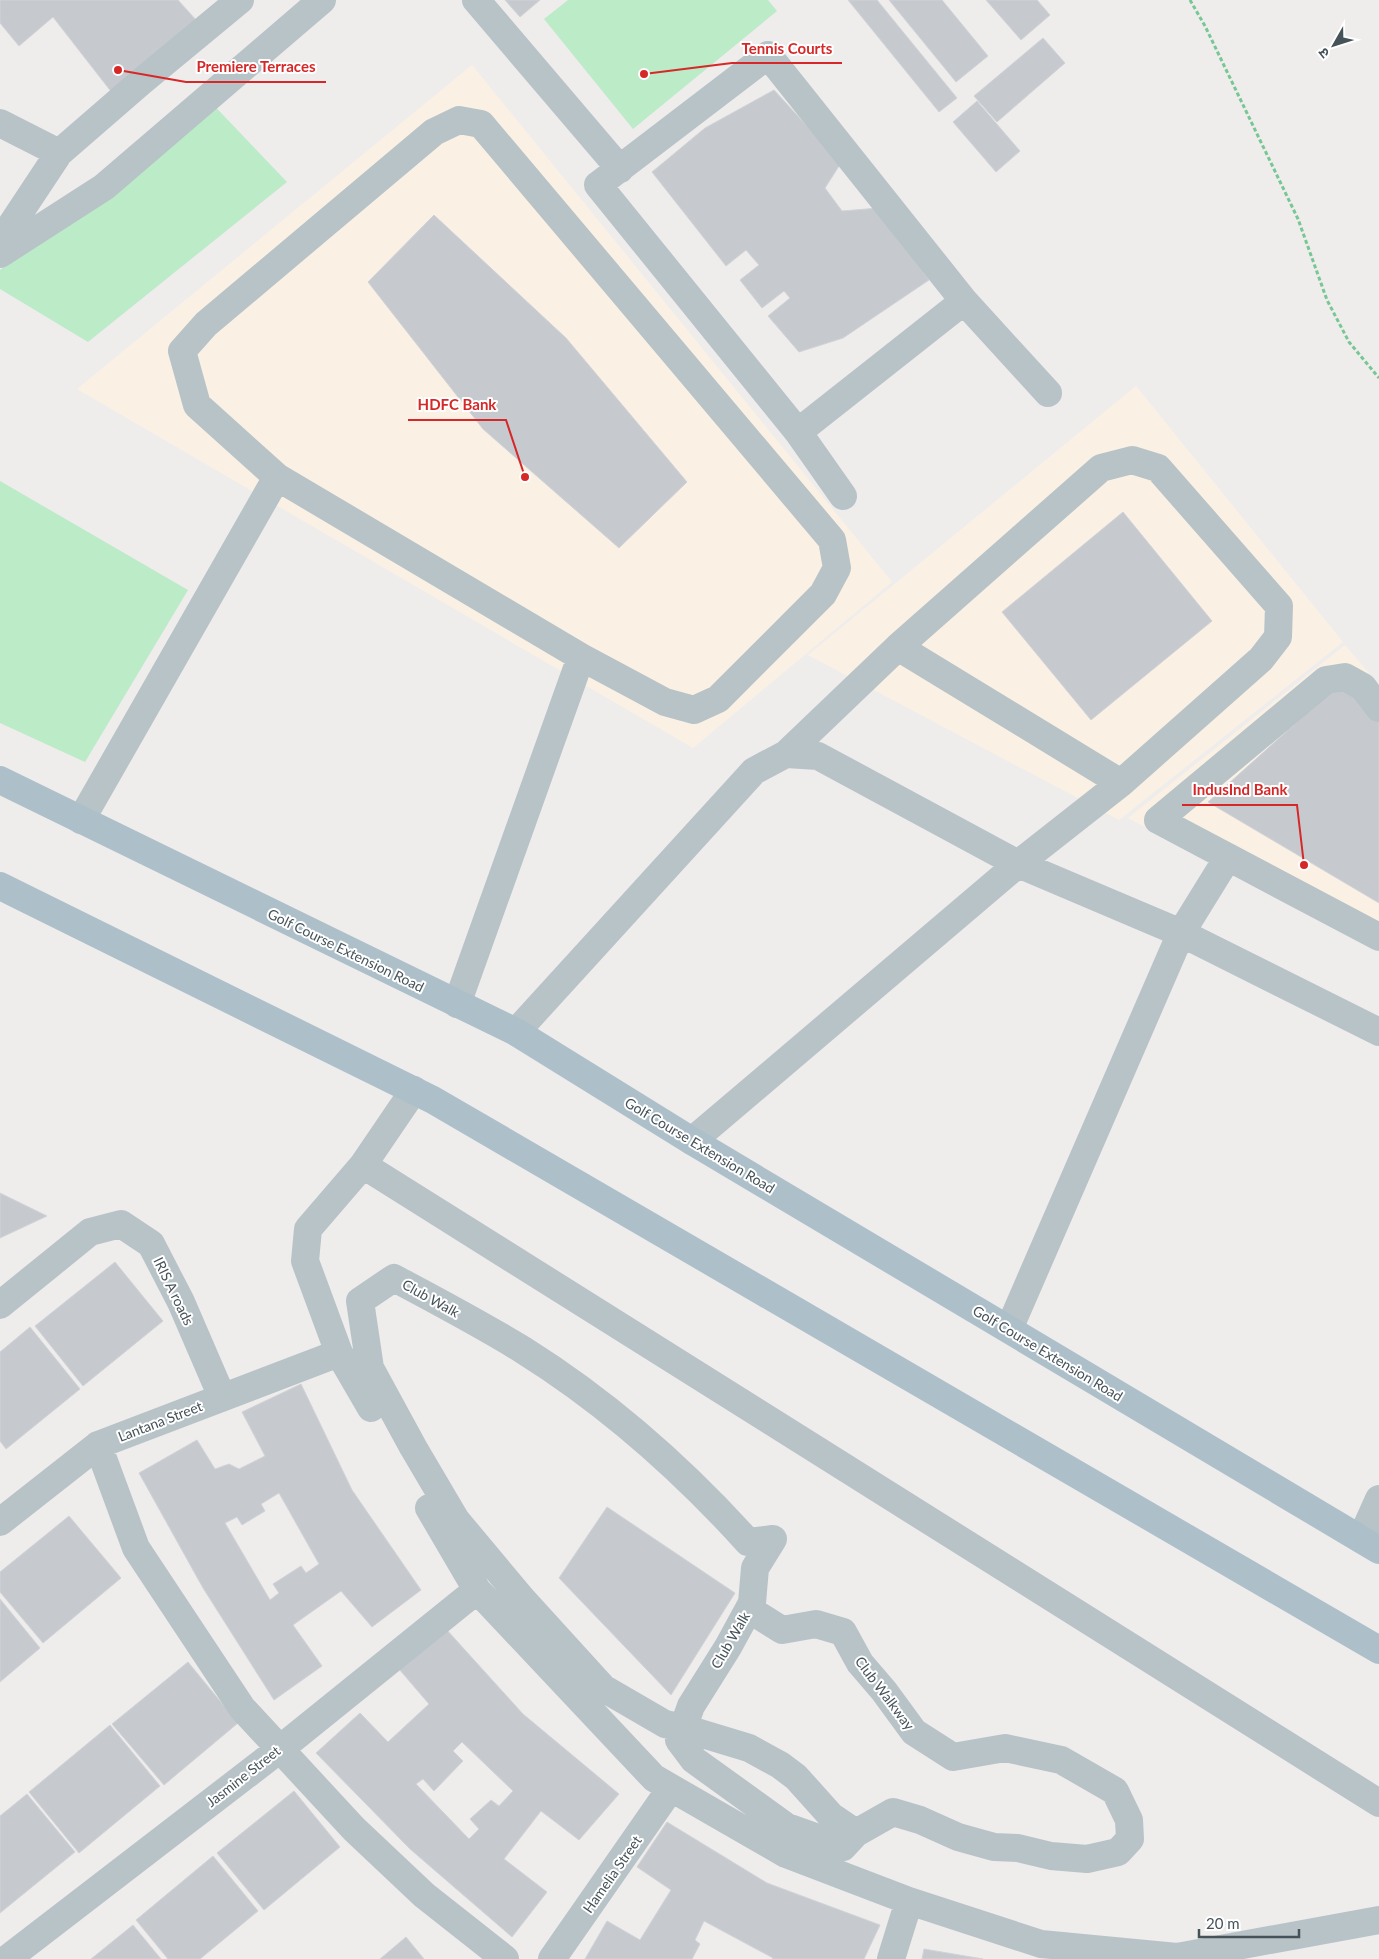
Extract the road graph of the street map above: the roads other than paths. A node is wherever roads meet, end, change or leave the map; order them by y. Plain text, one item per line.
1 (240, 0) edge
2 (322, 0) edge
3 (476, 0) edge
4 (0, 123) edge
5 (59, 153) junction
6 (620, 169) junction
7 (0, 242) edge
8 (0, 254) edge
9 (964, 300) junction
10 (1048, 393) dead end
11 (798, 432) junction
12 (277, 477) junction
13 (844, 496) dead end
14 (898, 647) junction
15 (581, 657) junction
16 (1379, 708) edge
17 (786, 754) junction
18 (0, 780) edge
19 (1121, 783) junction
20 (81, 820) junction
21 (1228, 856) junction
22 (1018, 864) junction
23 (0, 886) edge
24 (1181, 933) junction
25 (1379, 937) edge
26 (457, 1004) junction
27 (516, 1032) junction
28 (1379, 1032) edge
29 (414, 1090) junction
30 (692, 1141) junction
31 (362, 1165) junction
32 (0, 1305) edge
33 (1009, 1330) junction
34 (339, 1353) junction
35 (222, 1397) junction
36 (98, 1445) junction
37 (1379, 1499) edge
38 (0, 1522) edge
39 (1370, 1544) edge
40 (477, 1590) junction
41 (755, 1613) dead end
42 (1379, 1650) edge
43 (683, 1728) junction
44 (280, 1749) junction
45 (671, 1788) junction
46 (1379, 1803) edge
47 (856, 1833) junction
48 (1130, 1839) joint
49 (909, 1901) junction
50 (1379, 1920) edge
51 (1177, 1958) edge
52 (7, 1959) edge
53 (505, 1959) edge
54 (552, 1959) edge
55 (891, 1959) edge

1 - 5 street
2 - 8 street
3 - 6 street
4 - 5 street
5 - 7 street
6 - 9 street
6 - 11 street
9 - 10 street
9 - 11 street
11 - 13 street
12 - 15 street
12 - 15 street
12 - 20 street
14 - 17 street
14 - 19 street
14 - 19 street
15 - 26 street
16 - 21 street
17 - 22 street
17 - 27 street
18 - 20 main road, Golf Course Extension Road
19 - 22 street
20 - 26 main road, Golf Course Extension Road
21 - 24 street
21 - 25 street
22 - 24 street
22 - 30 street
23 - 29 main road
24 - 28 street
24 - 33 street
26 - 27 main road, Golf Course Extension Road
27 - 30 main road, Golf Course Extension Road
29 - 31 street
29 - 42 main road
30 - 33 main road, Golf Course Extension Road
31 - 34 street
31 - 46 street
32 - 35 street, IRIS A roads
33 - 39 main road, Golf Course Extension Road
34 - 35 street, Lantana Street
34 - 40 street
35 - 36 street, Lantana Street
36 - 38 street, Lantana Street
36 - 44 street
37 - 39 street
40 - 44 street, Jasmine Street
40 - 45 street
41 - 48 street, Club Walkway
43 - 43 street, Club Walk
43 - 47 street, Club Walk
43 - 47 street, Club Walk
44 - 52 street, Jasmine Street
44 - 53 street
45 - 49 street
45 - 54 street, Hamelia Street
47 - 48 street, Club Walk
49 - 51 street
49 - 55 street
50 - 51 street

